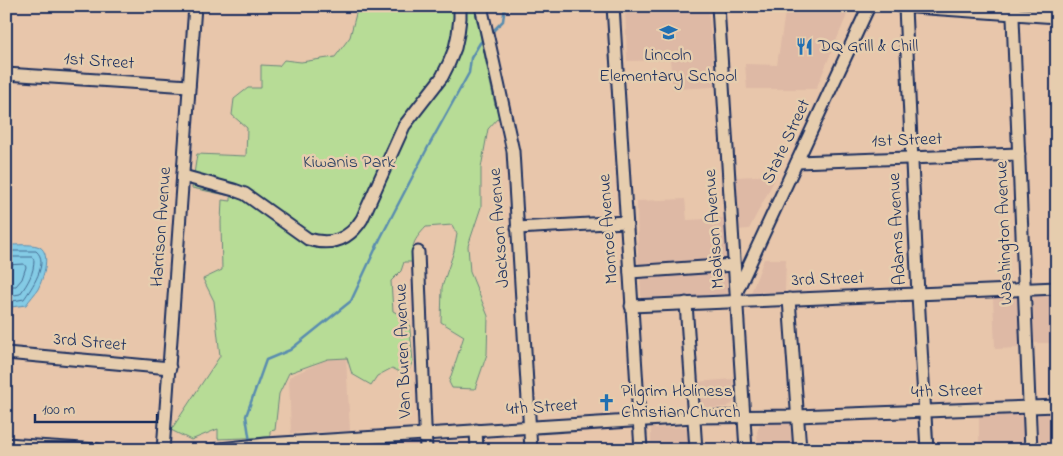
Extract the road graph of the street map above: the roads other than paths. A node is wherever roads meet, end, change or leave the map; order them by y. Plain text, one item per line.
1 (195, 6) edge
2 (460, 6) edge
3 (481, 6) edge
4 (612, 6) edge
5 (718, 6) edge
6 (869, 6) edge
7 (900, 6) edge
8 (905, 7) edge
9 (1014, 10) edge
10 (1057, 17) edge
11 (6, 74) edge
12 (189, 86) junction
13 (1019, 154) junction
14 (912, 158) junction
15 (796, 162) junction
16 (183, 176) junction
17 (626, 222) junction
18 (517, 228) junction
19 (418, 252) dead end
20 (734, 265) junction
21 (630, 272) junction
22 (1057, 288) edge
23 (1025, 290) junction
24 (918, 294) junction
25 (736, 297) junction
26 (789, 300) junction
27 (686, 304) junction
28 (632, 306) junction
29 (6, 354) edge
30 (170, 368) junction
31 (1057, 406) edge
32 (1029, 407) junction
33 (924, 411) junction
34 (797, 416) junction
35 (694, 417) junction
36 (743, 417) junction
37 (640, 420) junction
38 (530, 426) junction
39 (476, 430) junction
40 (425, 434) junction
41 (6, 444) edge
42 (98, 450) edge
43 (164, 450) edge
44 (210, 450) edge
45 (426, 450) edge
46 (477, 450) edge
47 (531, 450) edge
48 (641, 450) edge
49 (696, 450) edge
50 (746, 450) edge
51 (800, 450) edge
52 (927, 450) edge
53 (1031, 450) edge

1 - 12 street, Harrison Avenue
2 - 16 street
3 - 18 street, Jackson Avenue
4 - 17 street, Monroe Avenue
5 - 20 street, Madison Avenue
6 - 15 street, State Street
7 - 8 street
8 - 9 street
8 - 14 street, Adams Avenue
9 - 10 street
9 - 13 street, Washington Avenue
11 - 12 street, 1st Street
12 - 16 street, Harrison Avenue
13 - 14 street, 1st Street
13 - 23 street, Washington Avenue
14 - 15 street, 1st Street
14 - 24 street, Adams Avenue
15 - 25 street, State Street
16 - 30 street, Harrison Avenue
17 - 18 street
17 - 21 street, Monroe Avenue
18 - 38 street, Jackson Avenue
19 - 40 street, Van Buren Avenue
20 - 21 street
20 - 25 street, Madison Avenue
21 - 28 street, Monroe Avenue
22 - 23 street, 3rd Street
23 - 24 street, 3rd Street
23 - 32 street, Washington Avenue
24 - 26 street, 3rd Street
24 - 33 street, Adams Avenue
25 - 26 street, 3rd Street
25 - 27 street, 3rd Street
25 - 36 street, Madison Avenue
26 - 34 street
27 - 28 street, 3rd Street
27 - 35 street
28 - 37 street, Monroe Avenue
29 - 30 street, 3rd Street
30 - 43 street, Harrison Avenue
31 - 32 street, 4th Street
32 - 33 street, 4th Street
32 - 53 street, Washington Avenue
33 - 34 street, 4th Street
33 - 52 street, Adams Avenue
34 - 36 street, 4th Street
34 - 51 street
35 - 36 street, 4th Street
35 - 37 street, 4th Street
35 - 49 street
36 - 50 street, Madison Avenue
37 - 38 street, 4th Street
37 - 48 street, Monroe Avenue
38 - 39 street, 4th Street
38 - 47 street, Jackson Avenue
39 - 40 street, 4th Street
39 - 46 street
40 - 44 street, 4th Street
40 - 45 street, Van Buren Avenue
41 - 42 street

